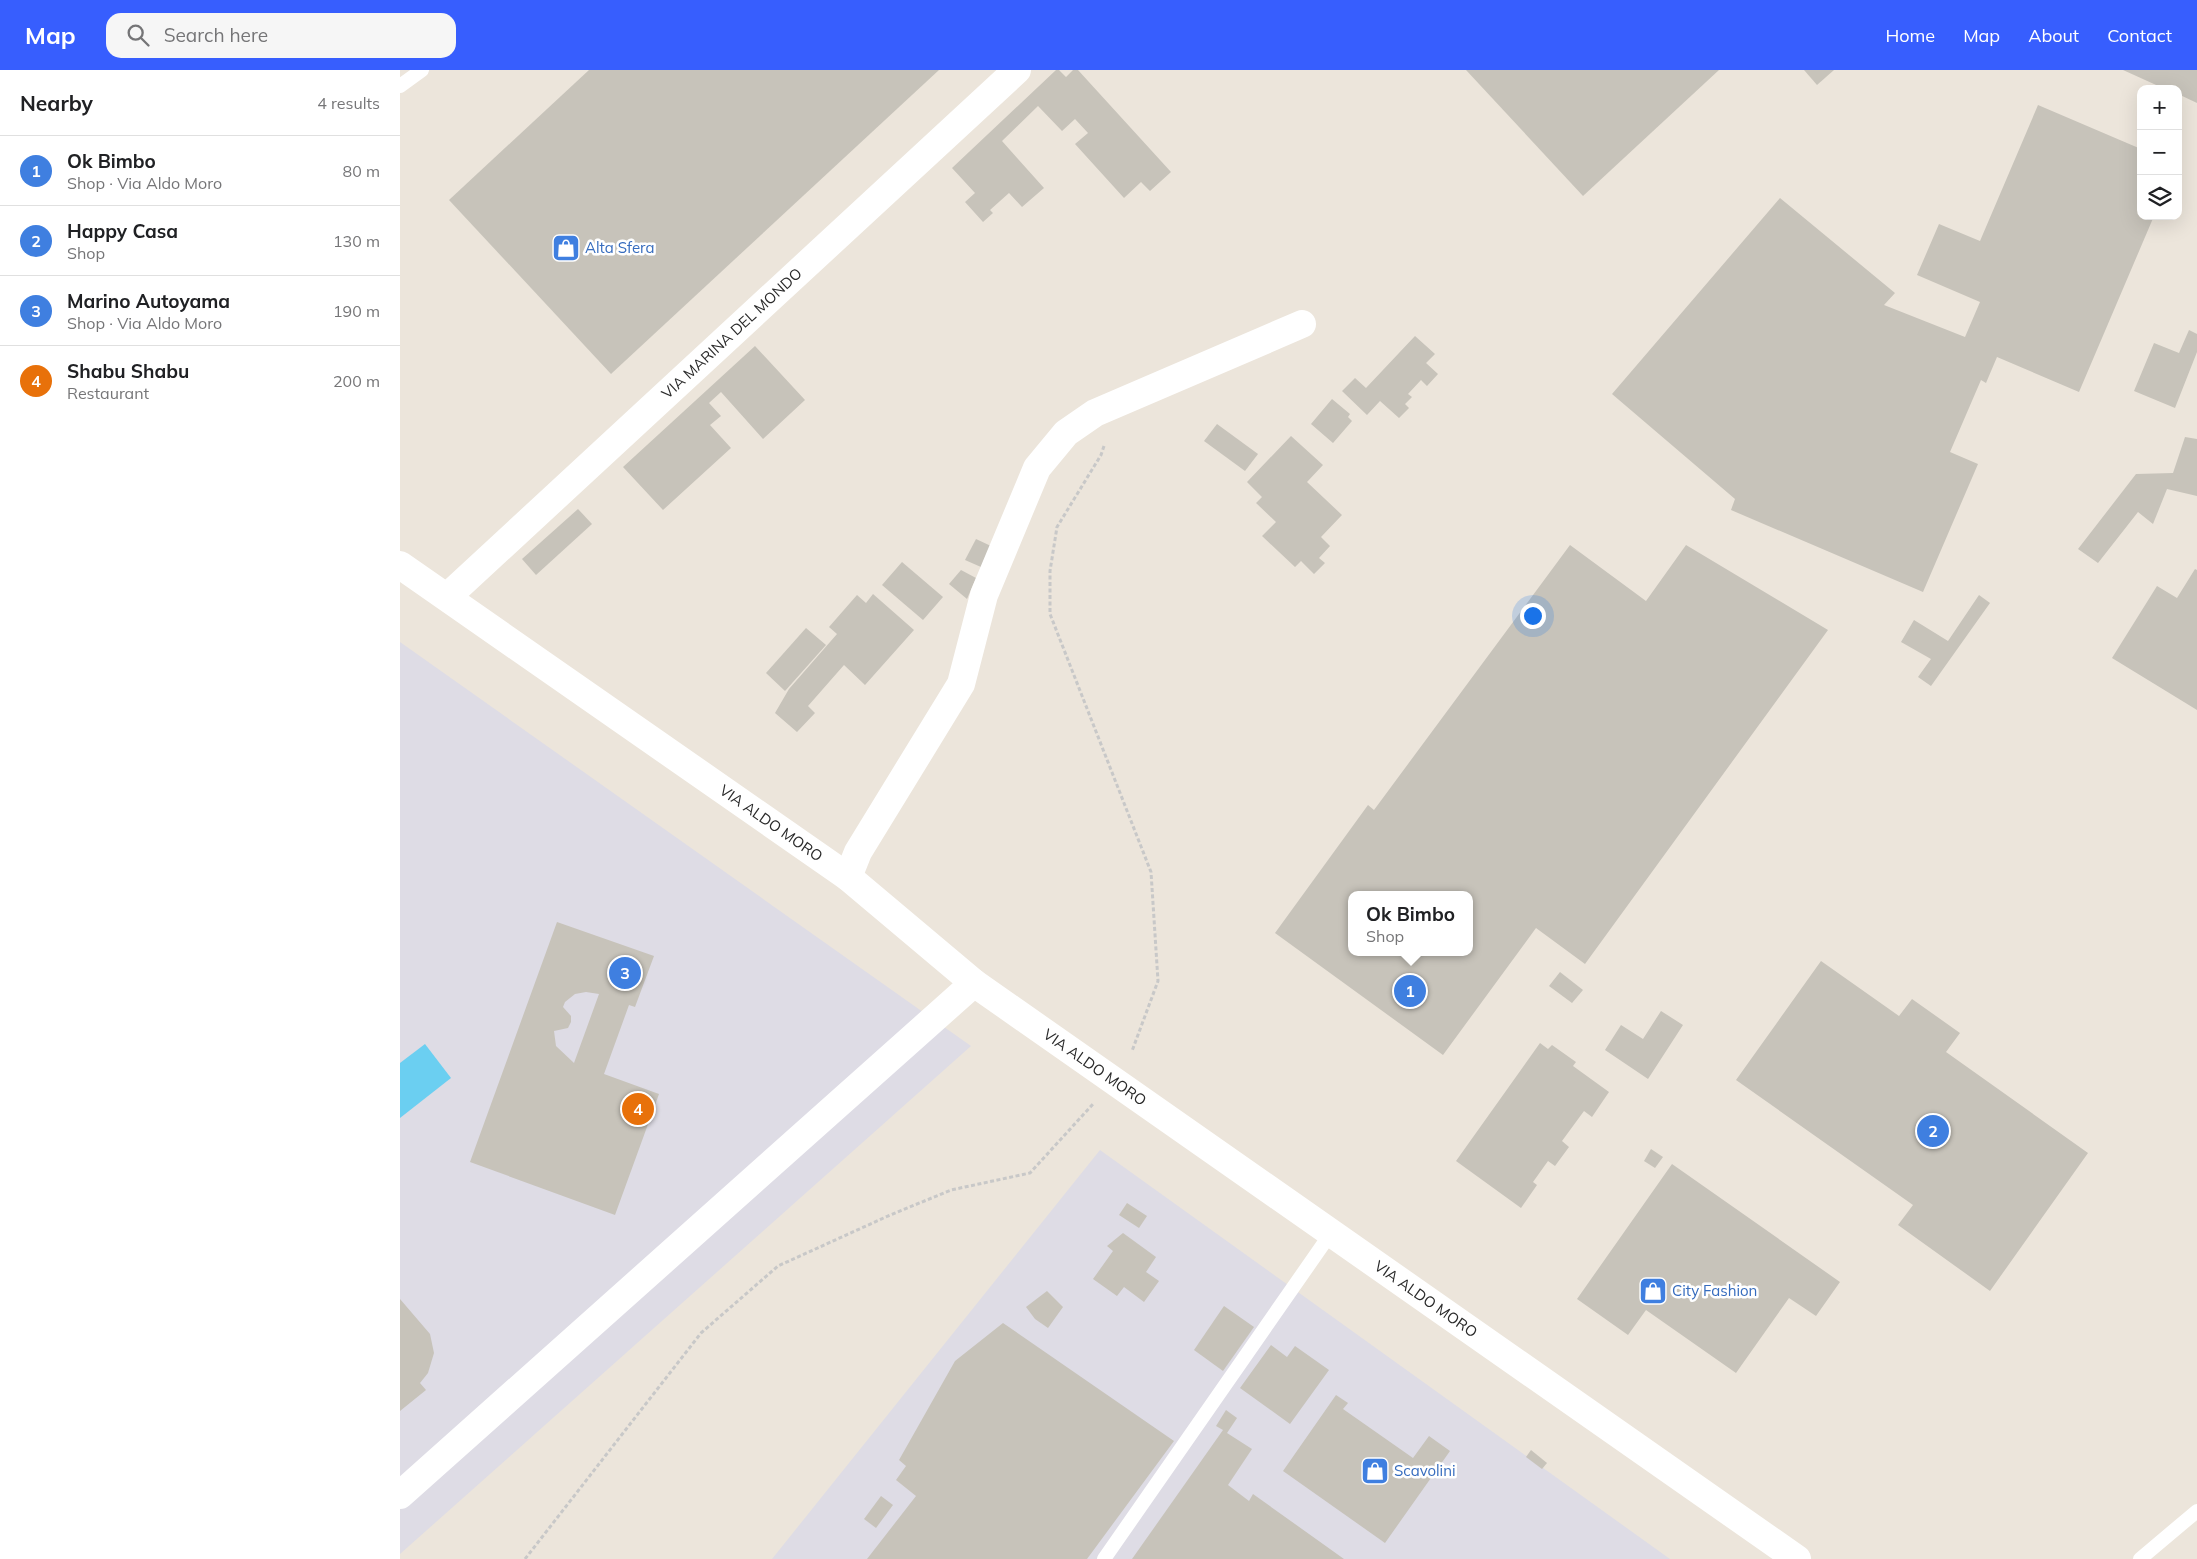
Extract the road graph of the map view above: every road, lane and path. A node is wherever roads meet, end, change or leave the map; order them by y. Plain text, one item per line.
1 (422, 70) edge
2 (1017, 70) edge
3 (400, 86) edge
4 (1302, 324) dead end
5 (1118, 403) junction
6 (400, 565) edge
7 (446, 598) junction
8 (848, 877) junction
9 (974, 983) junction
10 (1132, 1051) dead end
11 (1094, 1102) dead end
12 (1331, 1233) junction
13 (400, 1495) edge
14 (2197, 1511) edge
15 (525, 1559) edge
16 (1104, 1559) edge
17 (1797, 1559) edge
18 (2140, 1559) edge

1 - 3 lane
2 - 7 street, VIA MARINA DEL MONDO
4 - 5 street
5 - 8 street
5 - 10 path
6 - 7 street, VIA ALDO MORO
7 - 8 street, VIA ALDO MORO
8 - 9 street, VIA ALDO MORO
9 - 12 street, VIA ALDO MORO
9 - 13 street
11 - 15 path
12 - 16 lane
12 - 17 street, VIA ALDO MORO
14 - 18 lane

